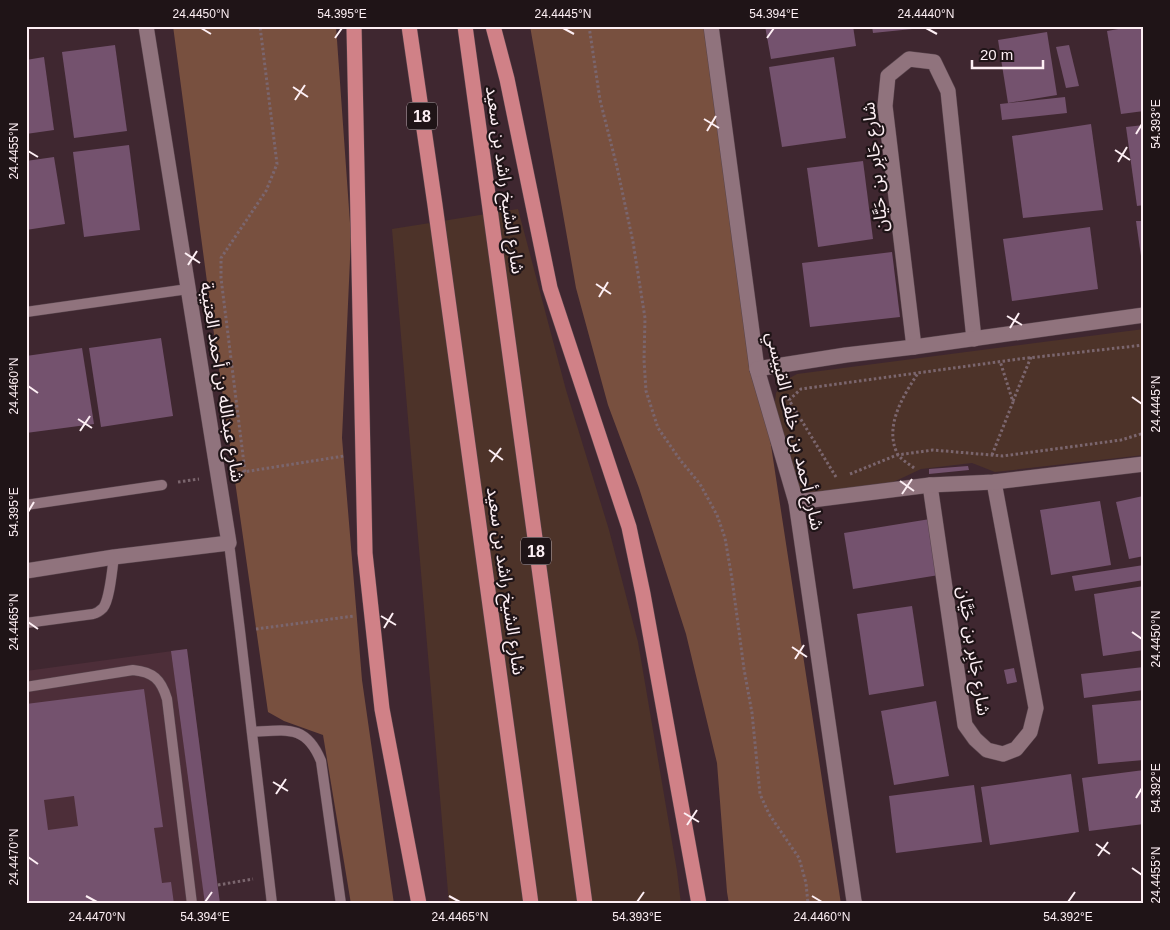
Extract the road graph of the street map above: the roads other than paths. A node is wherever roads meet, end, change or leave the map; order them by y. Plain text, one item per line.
1 (146, 26) edge
2 (354, 26) edge
3 (409, 26) edge
4 (465, 26) edge
5 (493, 26) edge
6 (711, 26) edge
7 (188, 289) junction
8 (26, 312) edge
9 (1144, 315) edge
10 (974, 339) junction
11 (914, 347) junction
12 (757, 369) junction
13 (1144, 464) edge
14 (994, 482) junction
15 (162, 485) road end
16 (930, 485) junction
17 (796, 502) junction
18 (26, 505) edge
19 (228, 543) junction
20 (114, 557) junction
21 (26, 571) edge
22 (26, 623) edge
23 (26, 687) edge
24 (252, 732) junction
25 (192, 904) edge
26 (272, 904) edge
27 (342, 904) edge
28 (419, 904) edge
29 (531, 904) edge
30 (585, 904) edge
31 (700, 904) edge
32 (855, 904) edge

1 - 7 street, شارع عبدالله بن أحمد العتيبة
2 - 28 main road
3 - 29 main road, شارع الشيخ راشد بن سعيد / 18
4 - 30 main road, شارع الشيخ راشد بن سعيد / 18
5 - 31 main road
6 - 12 street, شارع أحمد بن خلف القبيسي
7 - 8 lane
7 - 19 street, شارع عبدالله بن أحمد العتيبة
9 - 10 street
10 - 11 street
10 - 11 street, شارع جَابِر بن حَيَّان
11 - 12 street
12 - 17 street, شارع أحمد بن خلف القبيسي
13 - 14 street
14 - 16 street
14 - 16 street, شارع جَابِر بن حَيَّان
15 - 18 lane
16 - 17 street
17 - 32 street, شارع أحمد بن خلف القبيسي
19 - 20 street
19 - 24 lane
20 - 21 street
20 - 22 lane
23 - 25 lane
24 - 26 lane
24 - 27 lane

